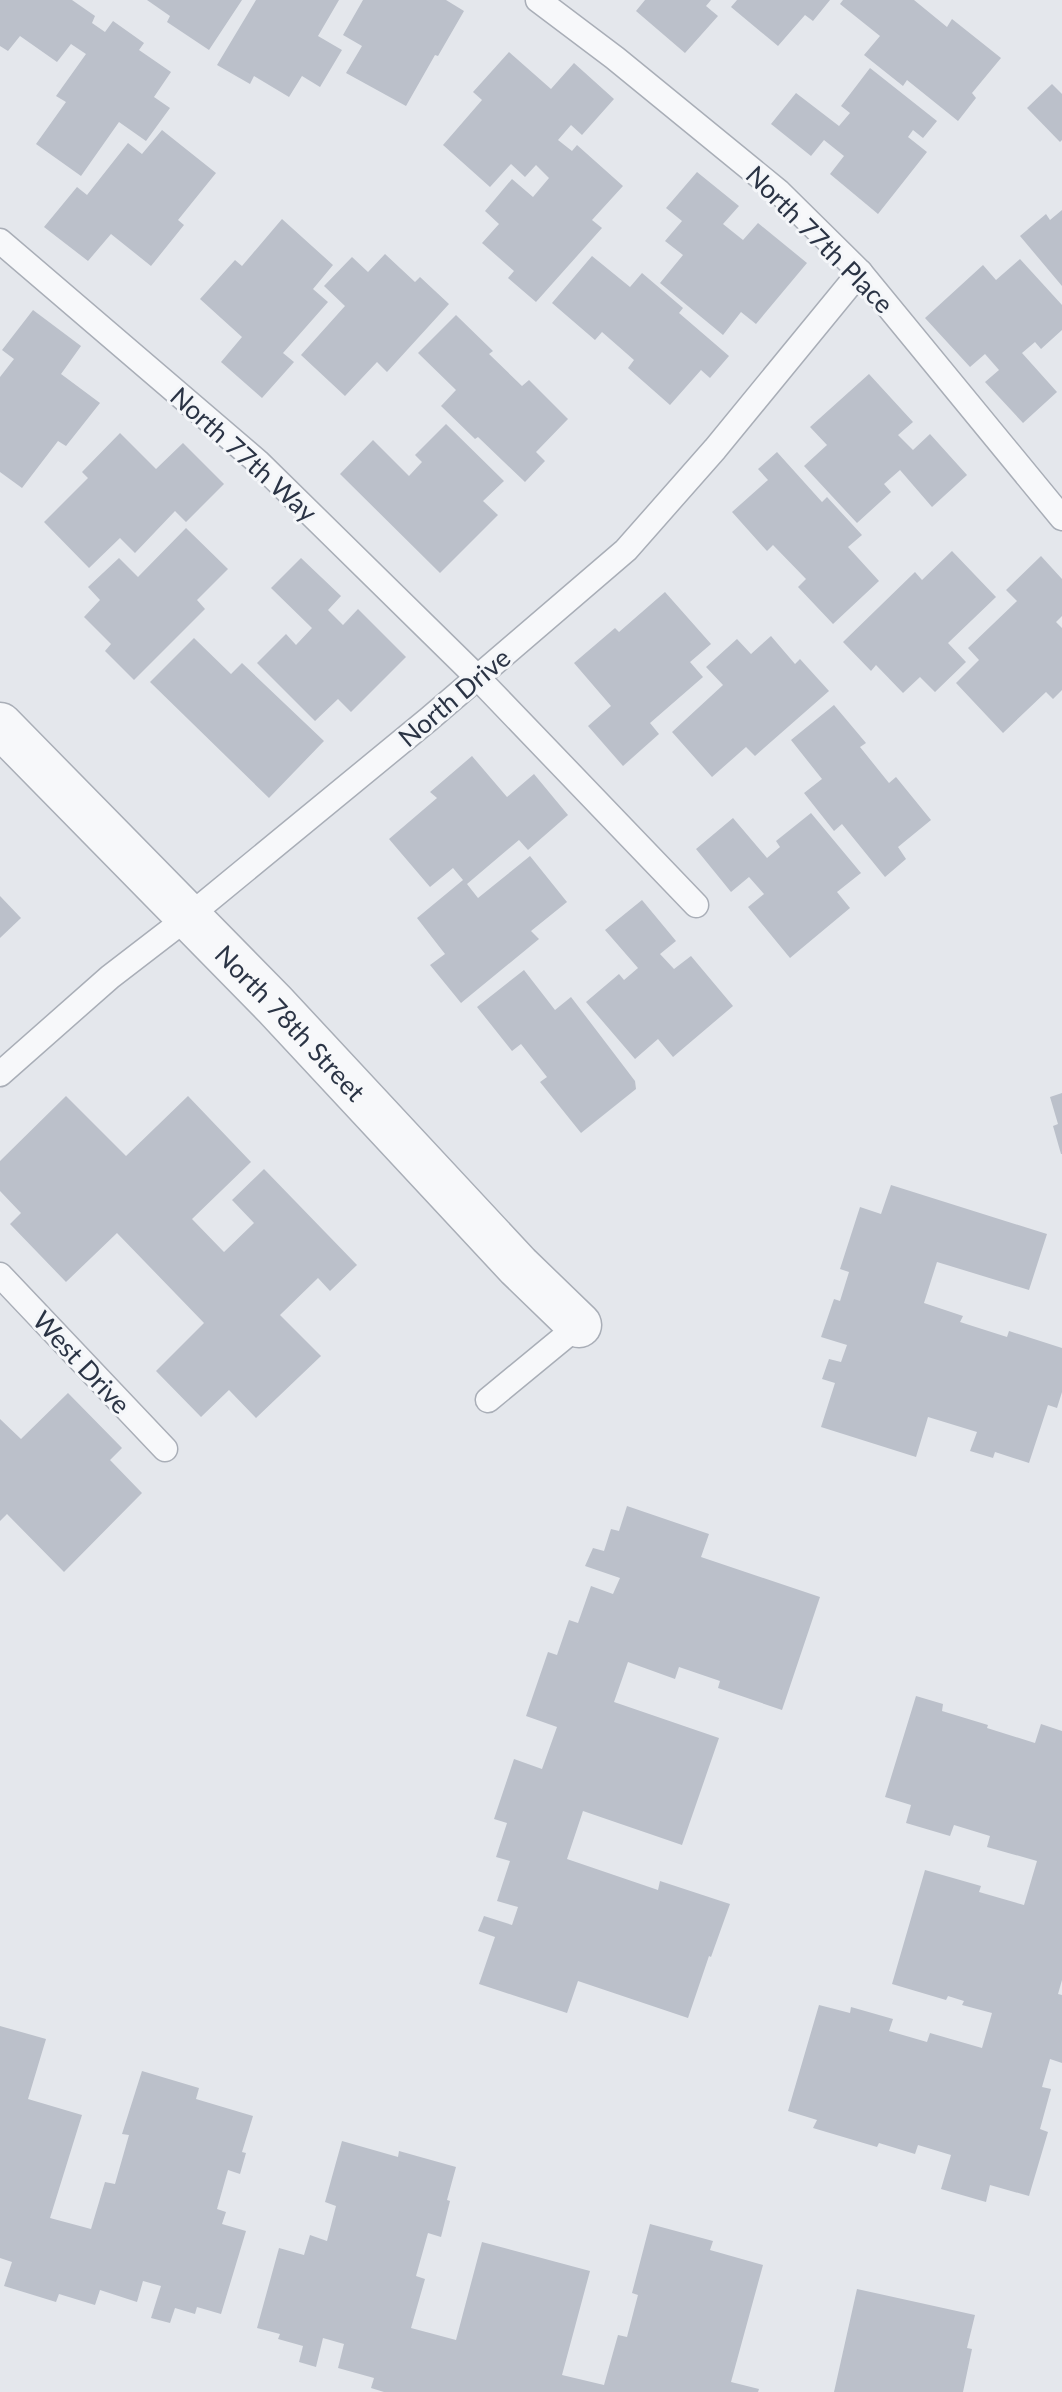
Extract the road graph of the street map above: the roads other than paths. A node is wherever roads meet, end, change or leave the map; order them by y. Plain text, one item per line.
1 (538, 0) edge
2 (0, 241) edge
3 (860, 272) junction
4 (1062, 518) edge
5 (478, 678) junction
6 (0, 725) edge
7 (696, 905) dead end
8 (188, 917) junction
9 (0, 1074) edge
10 (0, 1275) edge
11 (579, 1325) joint
12 (488, 1400) dead end
13 (165, 1449) dead end

1 - 3 lane, North 77th Place
2 - 5 lane, North 77th Way
3 - 4 lane, North 77th Place
3 - 5 lane, North Drive
5 - 7 lane, North 77th Way
5 - 8 lane, North Drive
6 - 8 street, North 78th Street
8 - 9 lane, North Drive
8 - 11 street, North 78th Street
10 - 13 lane, West Drive
11 - 12 lane

